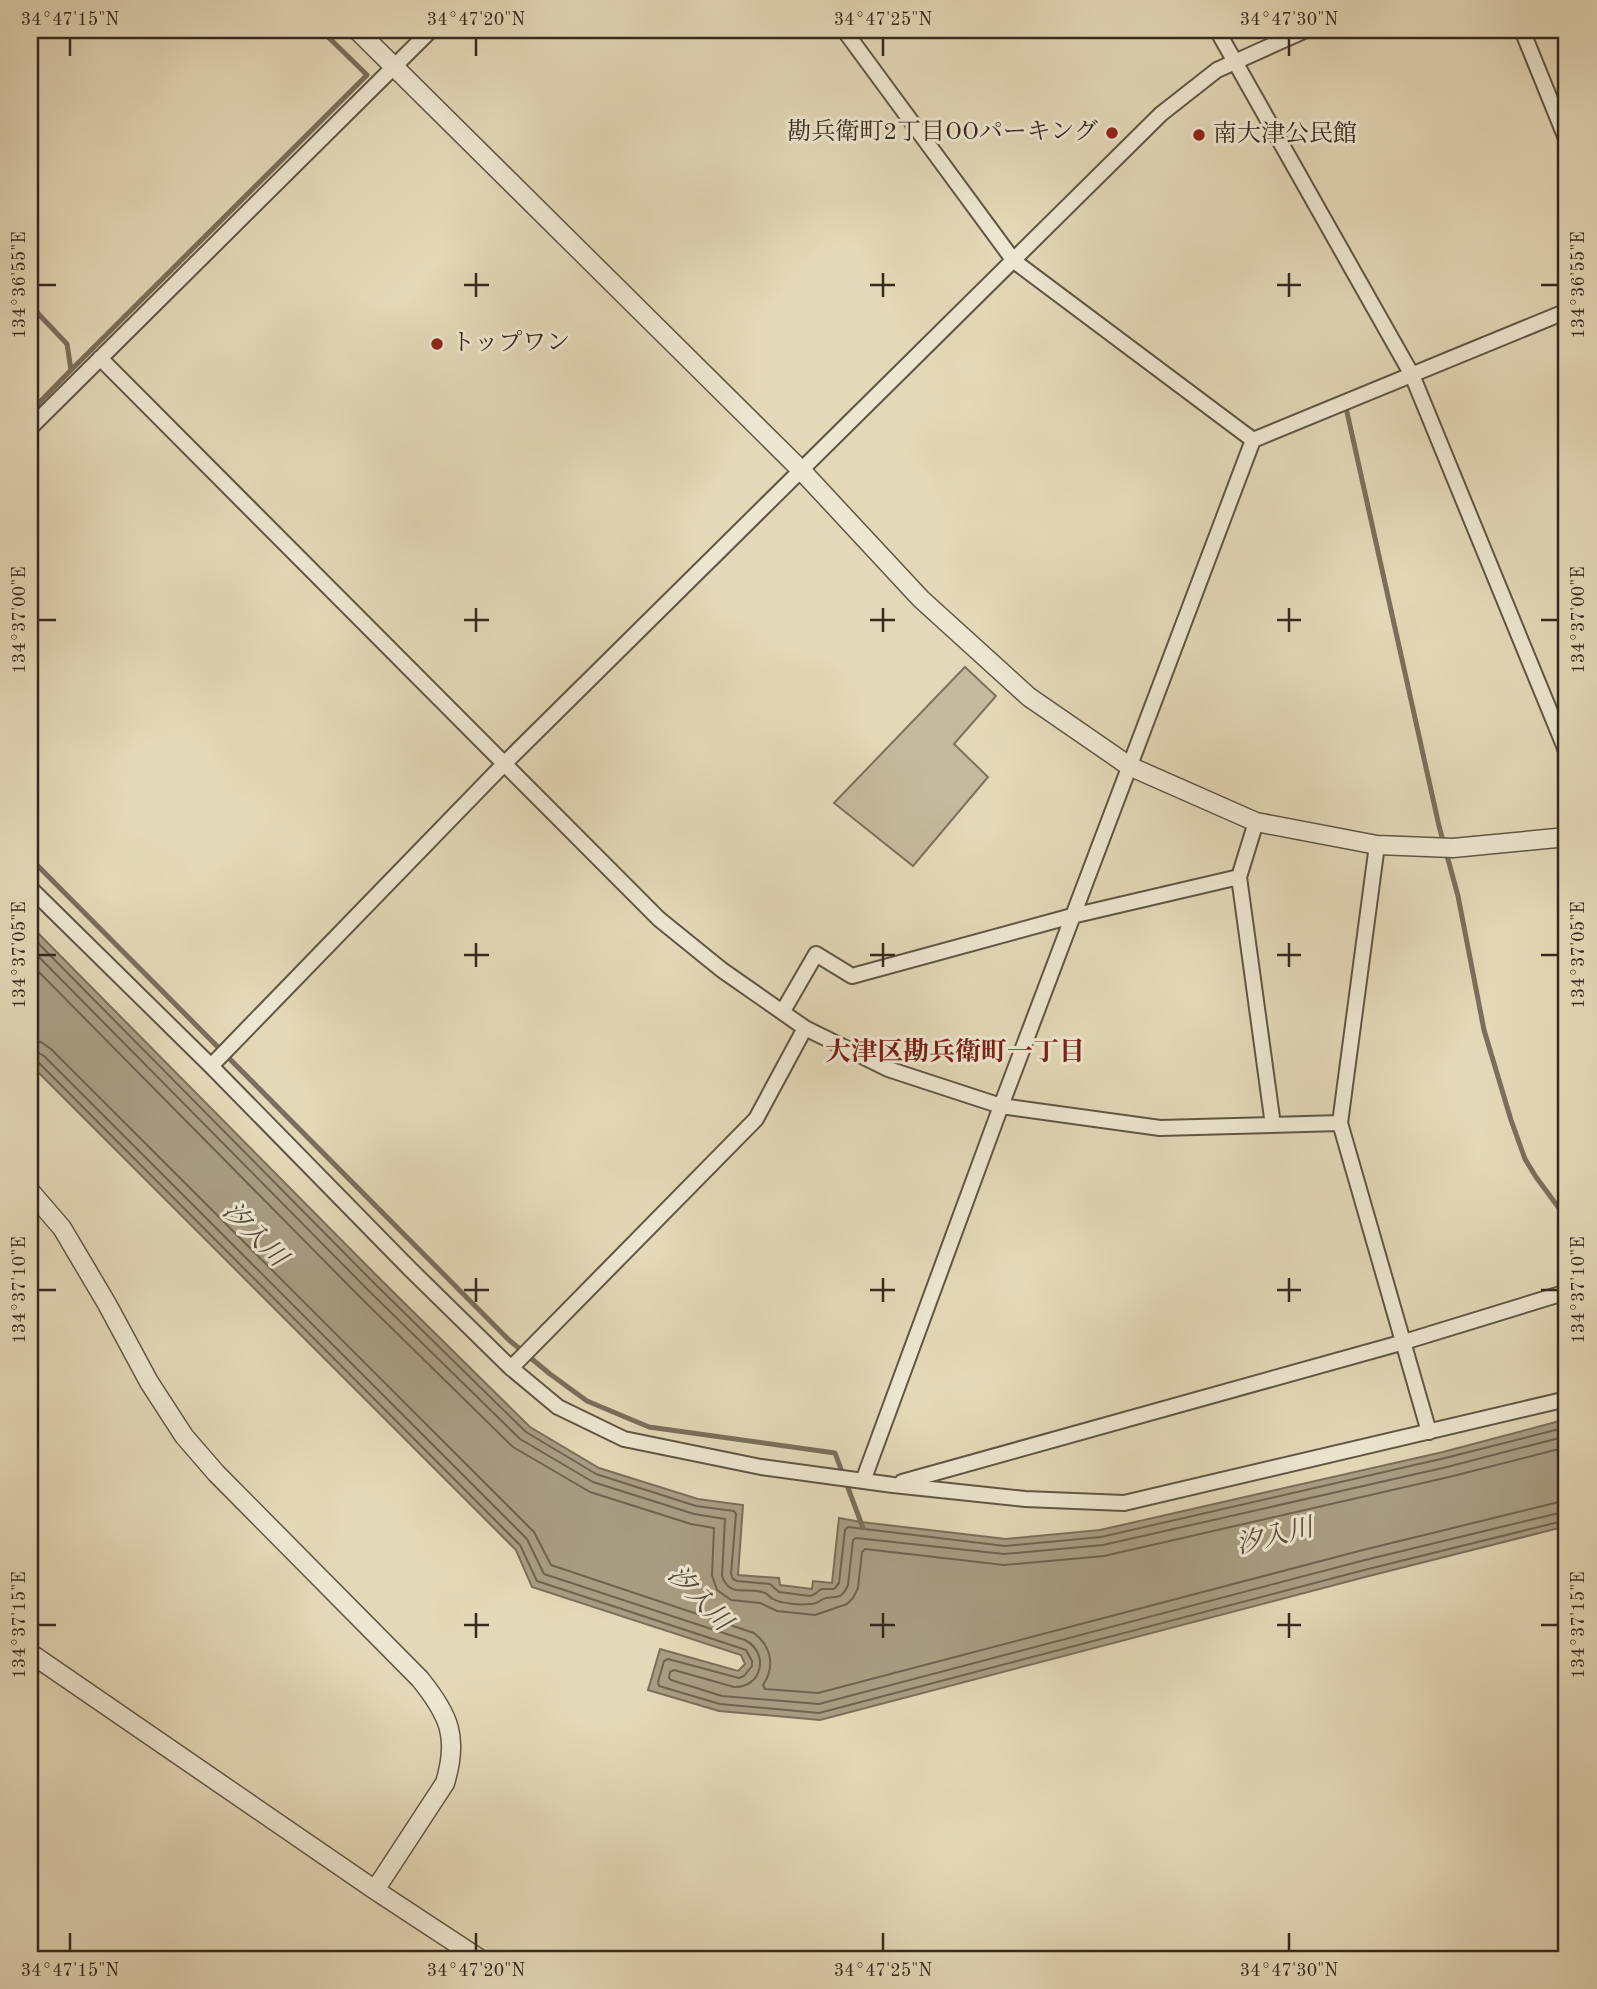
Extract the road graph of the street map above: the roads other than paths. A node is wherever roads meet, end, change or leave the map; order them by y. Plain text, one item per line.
1 (357, 30) edge
2 (431, 30) edge
3 (844, 30) edge
4 (1217, 30) edge
5 (1306, 30) edge
6 (1522, 30) edge
7 (1235, 60) junction
8 (395, 67) junction
9 (1567, 141) edge
10 (1014, 261) junction
11 (1567, 312) edge
12 (100, 358) junction
13 (1412, 375) junction
14 (30, 428) edge
15 (1253, 440) junction
16 (800, 470) junction
17 (1561, 721) edge
18 (1567, 754) edge
19 (505, 763) junction
20 (1129, 766) junction
21 (1256, 822) junction
22 (1567, 837) edge
23 (1377, 845) junction
24 (1239, 877) junction
25 (30, 888) edge
26 (1072, 916) junction
27 (783, 1011) junction
28 (805, 1028) junction
29 (211, 1066) junction
30 (1000, 1106) junction
31 (1340, 1124) junction
32 (1273, 1125) junction
33 (30, 1191) edge
34 (1567, 1292) edge
35 (1404, 1342) junction
36 (511, 1368) junction
37 (1567, 1399) edge
38 (1429, 1432) junction
39 (863, 1481) junction
40 (893, 1485) junction
41 (30, 1653) edge
42 (375, 1890) junction
43 (480, 1959) edge

1 - 8 street
2 - 8 street
3 - 10 street
4 - 7 street
5 - 7 street
6 - 9 street
7 - 10 street
7 - 13 street
8 - 12 street
8 - 16 street
10 - 15 street
10 - 16 street
11 - 13 street
12 - 14 street
12 - 19 street
13 - 15 street
13 - 17 street
15 - 20 street
16 - 19 street
16 - 20 street
17 - 18 street
19 - 27 street
19 - 29 street
20 - 21 street
20 - 26 street
21 - 23 street
21 - 24 street
22 - 23 street
23 - 31 street
24 - 26 street
24 - 32 street
25 - 29 street
26 - 27 street
26 - 30 street
27 - 28 street
28 - 30 street
28 - 36 street
29 - 36 street
30 - 32 street
30 - 39 street
31 - 32 street
31 - 35 street
33 - 42 street
34 - 35 street
35 - 38 street
35 - 40 street
36 - 39 street
37 - 38 street
38 - 40 street
39 - 40 street
41 - 42 street
42 - 43 street

